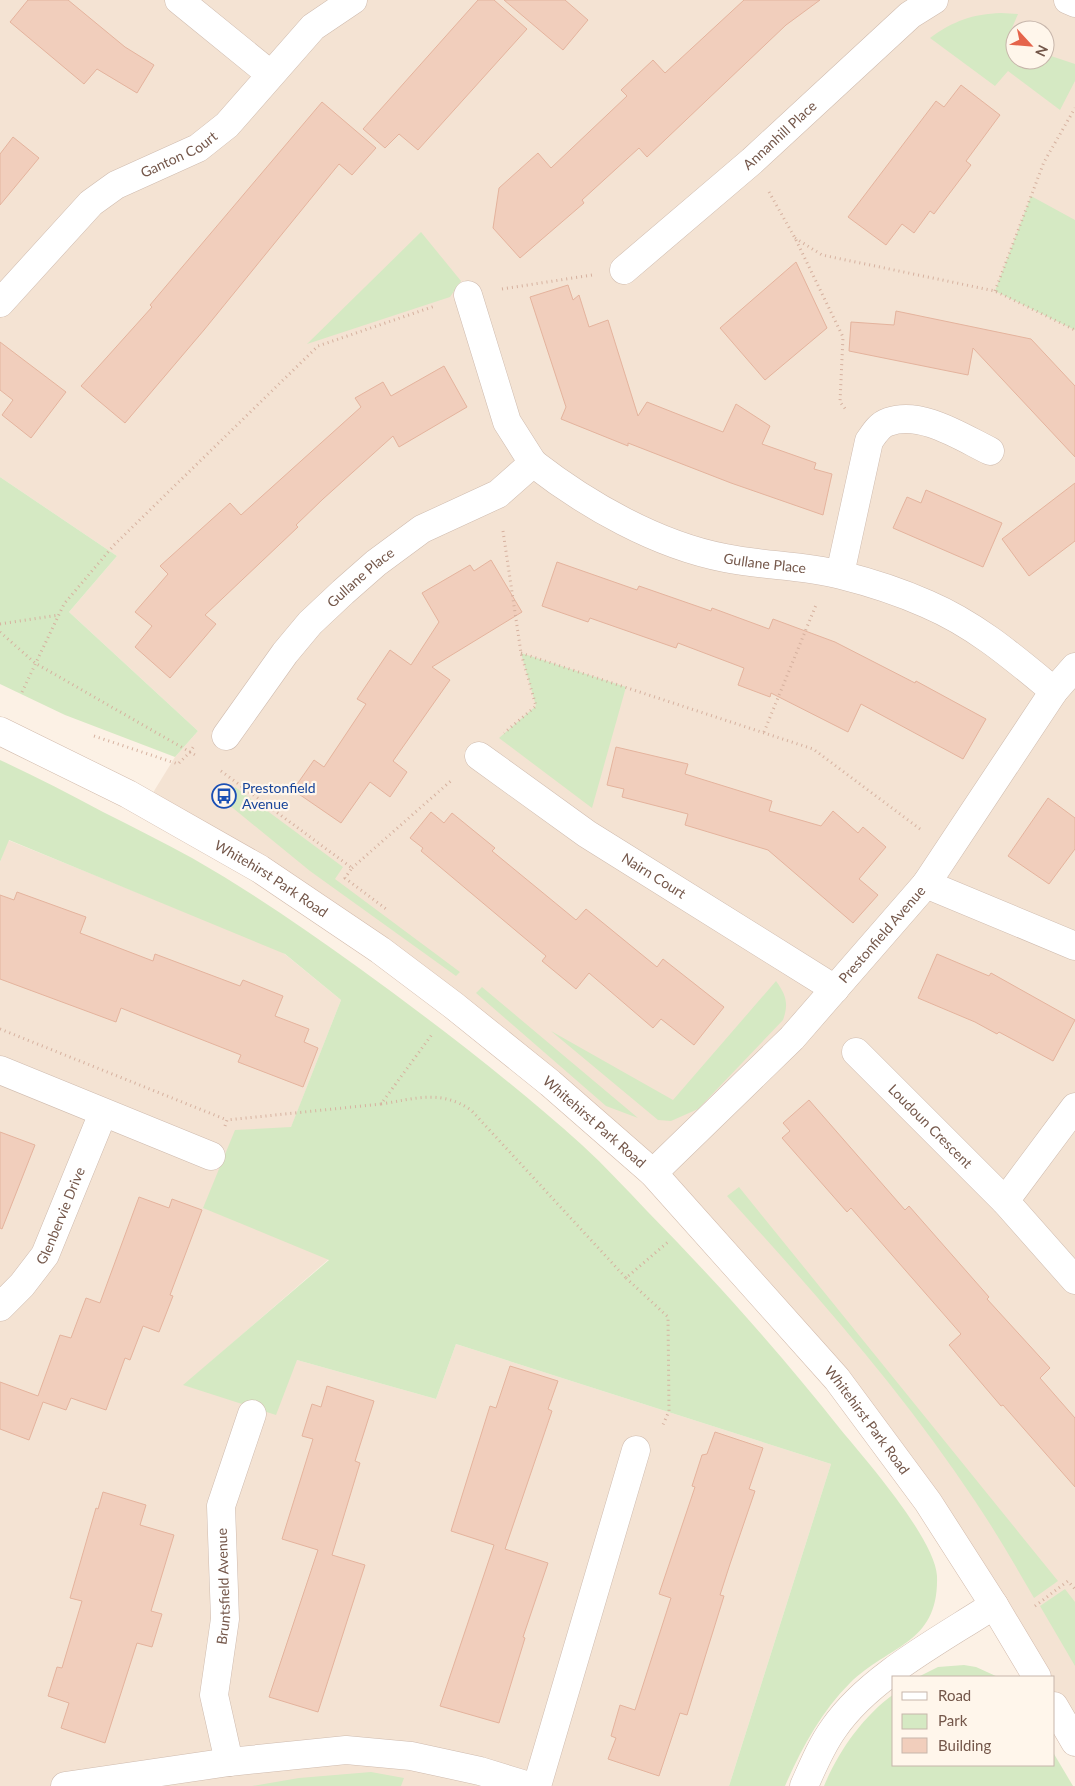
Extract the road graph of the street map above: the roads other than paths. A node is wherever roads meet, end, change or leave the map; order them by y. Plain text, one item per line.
1 (179, 0) edge
2 (353, 0) edge
3 (934, 0) edge
4 (1068, 0) edge
5 (1075, 3) edge
6 (270, 74) junction
7 (624, 270) road end
8 (468, 295) road end
9 (0, 303) edge
10 (990, 451) dead end
11 (533, 463) junction
12 (840, 574) junction
13 (1075, 667) edge
14 (1054, 691) junction
15 (0, 731) edge
16 (226, 736) road end
17 (478, 756) road end
18 (926, 884) junction
19 (1075, 946) edge
20 (835, 989) junction
21 (856, 1052) dead end
22 (0, 1070) edge
23 (1075, 1107) edge
24 (103, 1113) junction
25 (211, 1156) road end
26 (653, 1173) junction
27 (1005, 1201) junction
28 (1075, 1280) edge
29 (0, 1306) edge
30 (252, 1414) dead end
31 (636, 1450) road end
32 (994, 1605) junction
33 (1036, 1676) edge
34 (1055, 1708) edge
35 (1075, 1742) edge
36 (229, 1762) junction
37 (154, 1780) edge
38 (65, 1786) edge
39 (529, 1786) edge
40 (537, 1786) edge
41 (804, 1786) edge

1 - 6 street
2 - 6 street, Ganton Court
3 - 7 street, Annanhill Place
4 - 5 street
6 - 9 street, Ganton Court
8 - 11 street, Gullane Place
10 - 12 street
11 - 12 street, Gullane Place
11 - 16 street, Gullane Place
12 - 14 street, Gullane Place
13 - 14 street, Prestonfield Avenue
14 - 18 street, Prestonfield Avenue
15 - 26 street, Whitehirst Park Road
17 - 20 street, Nairn Court
18 - 19 street
18 - 20 street, Prestonfield Avenue
20 - 26 street, Prestonfield Avenue
21 - 27 street, Loudoun Crescent
22 - 24 street
23 - 27 street
24 - 25 street
24 - 29 street, Glenbervie Drive
26 - 32 street, Whitehirst Park Road
27 - 28 street, Loudoun Crescent
30 - 36 street, Bruntsfield Avenue
31 - 40 street
32 - 33 street, Whitehirst Park Road
32 - 41 street
34 - 35 street
36 - 37 street
36 - 39 street
37 - 38 street

